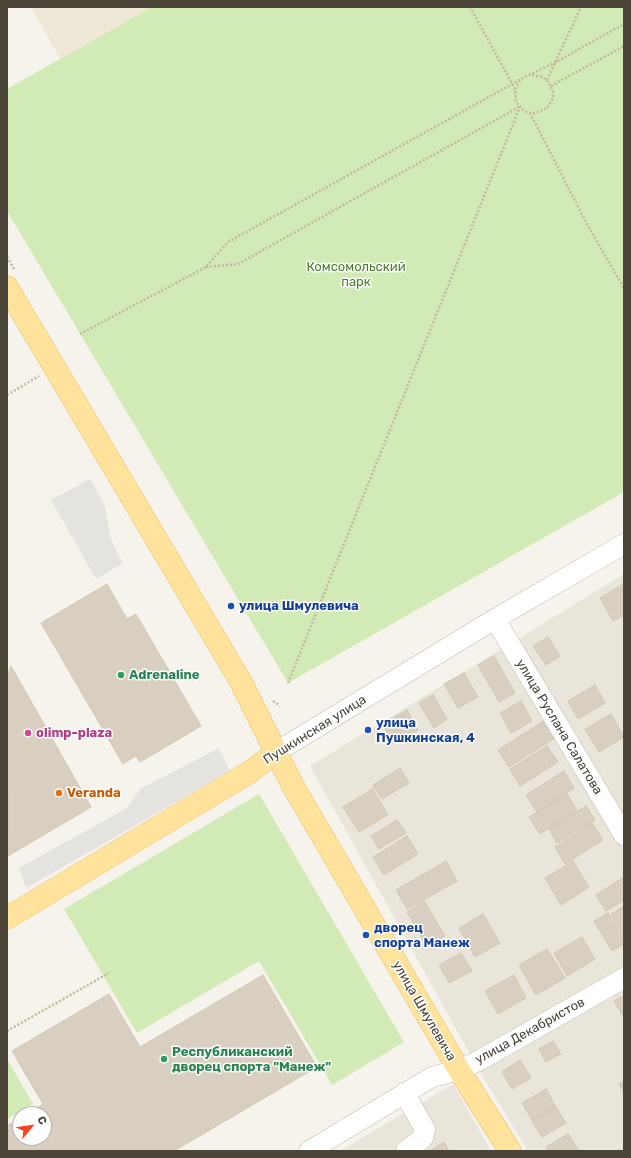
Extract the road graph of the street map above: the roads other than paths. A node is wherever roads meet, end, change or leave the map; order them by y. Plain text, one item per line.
1 (7, 287) edge
2 (624, 544) edge
3 (495, 619) junction
4 (276, 752) junction
5 (624, 835) edge
6 (7, 918) edge
7 (624, 978) edge
8 (458, 1070) junction
9 (404, 1093) junction
10 (309, 1151) edge
11 (406, 1151) edge
12 (510, 1151) edge

1 - 4 main road, улица Шмулевича
2 - 3 street, Пушкинская улица
3 - 4 street, Пушкинская улица
3 - 5 street, улица Руслана Салатова
4 - 6 main road, Пушкинская улица
4 - 8 main road, улица Шмулевича
7 - 8 street, улица Декабристов
8 - 9 street, улица Декабристов
8 - 12 main road, улица Шмулевича
9 - 10 street, улица Декабристов
9 - 11 street

